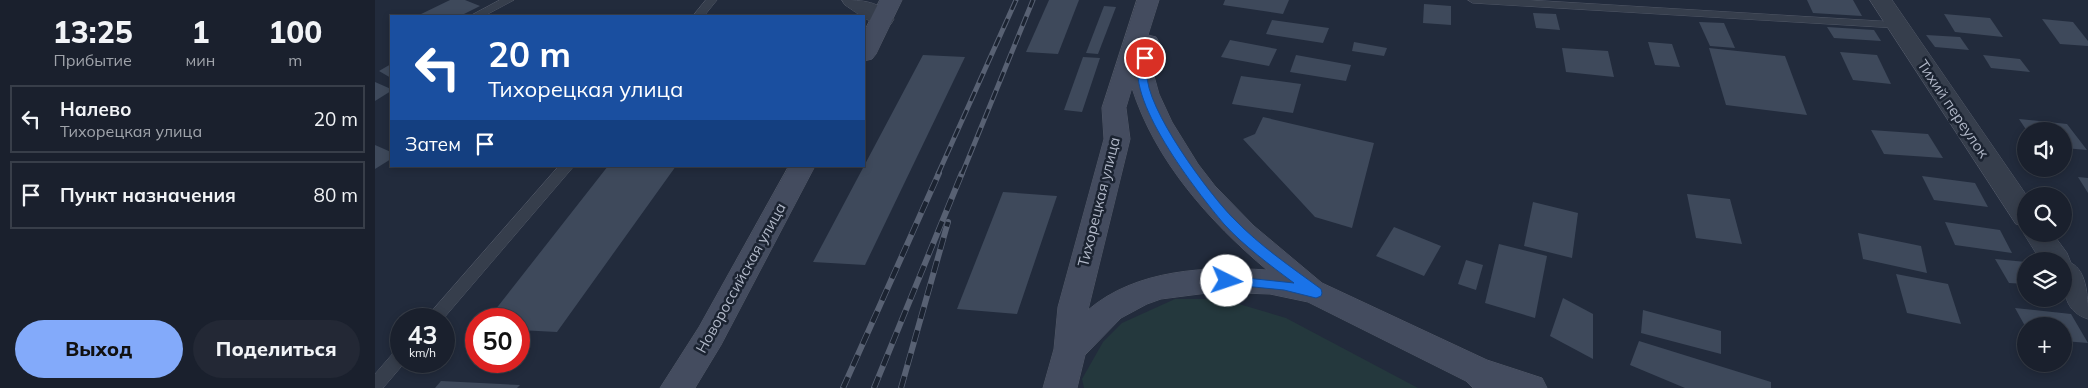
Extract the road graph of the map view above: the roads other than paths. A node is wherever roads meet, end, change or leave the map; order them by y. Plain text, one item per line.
1 (509, 0) edge
2 (712, 0) edge
3 (853, 0) edge
4 (1148, 0) edge
5 (1161, 0) edge
6 (1473, 0) edge
7 (1881, 0) edge
8 (887, 9) edge
9 (478, 15) edge
10 (699, 15) edge
11 (1896, 25) junction
12 (865, 52) edge
13 (566, 167) edge
14 (801, 167) edge
15 (2017, 203) edge
16 (2072, 284) edge
17 (1316, 293) junction
18 (2088, 307) edge
19 (443, 308) edge
20 (1070, 349) junction
21 (390, 369) edge
22 (1486, 380) edge
23 (375, 386) edge
24 (677, 388) edge
25 (1060, 388) edge
26 (1530, 388) edge

1 - 9 lane
2 - 10 lane
3 - 8 street
4 - 20 main road, Тихорецкая улица
5 - 17 main road
6 - 11 lane
7 - 11 street, Тихий переулок
8 - 12 main road
11 - 15 street, Тихий переулок
13 - 19 lane
14 - 24 main road, Новороссийская улица
16 - 18 street
17 - 20 main road
17 - 22 main road
20 - 25 main road, Тихорецкая улица
21 - 23 lane
22 - 26 main road

